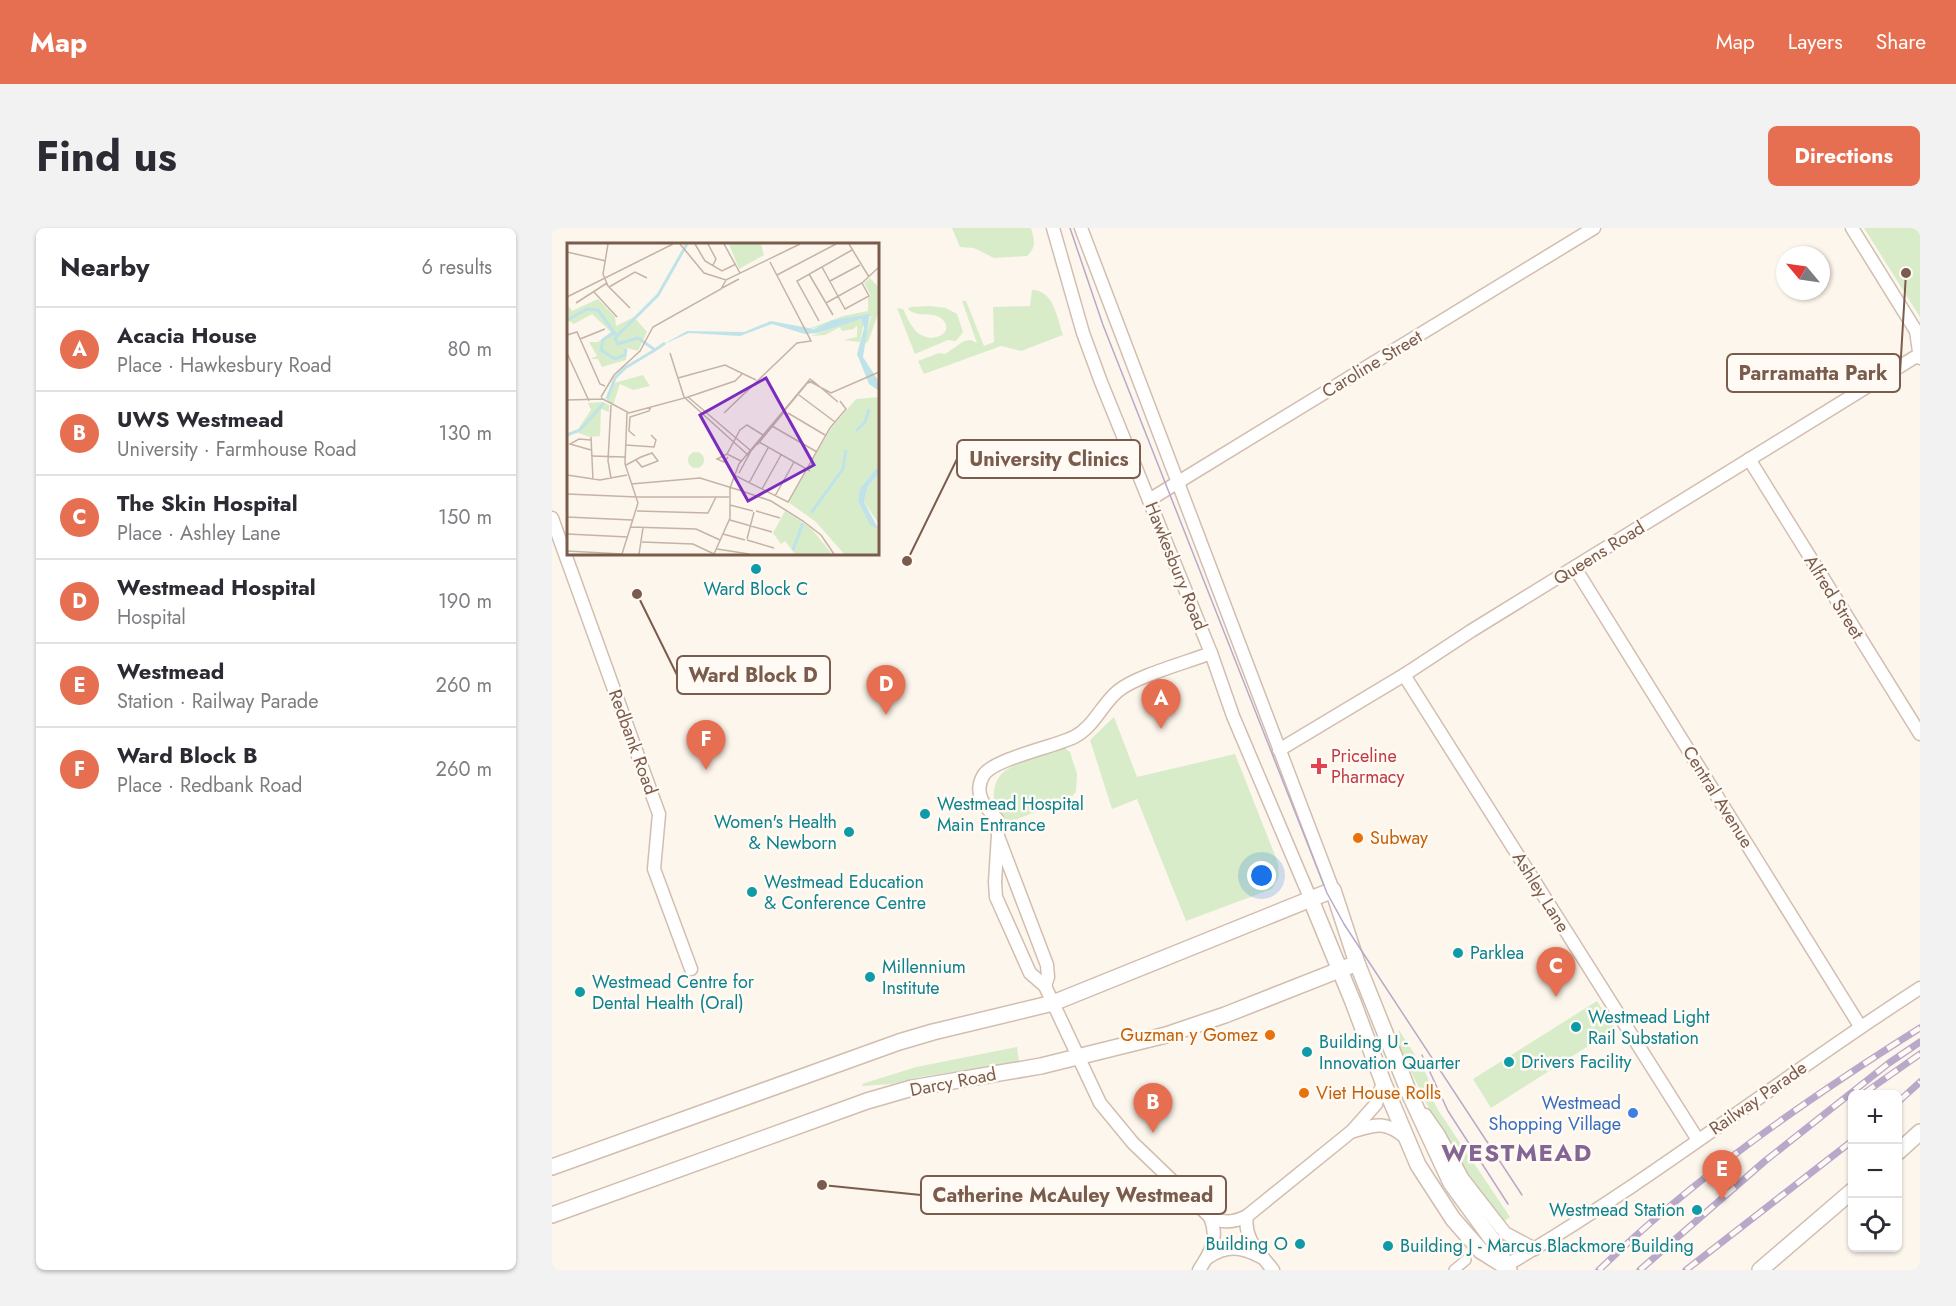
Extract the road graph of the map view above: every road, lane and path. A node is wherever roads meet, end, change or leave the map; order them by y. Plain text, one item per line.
1 (1053, 228) edge
2 (1081, 228) edge
3 (1594, 228) edge
4 (1852, 228) edge
5 (1919, 355) edge
6 (1749, 459) junction
7 (1179, 482) junction
8 (1149, 500) junction
9 (552, 518) edge
10 (1575, 568) junction
11 (1211, 653) junction
12 (1404, 675) junction
13 (1920, 734) edge
14 (1279, 750) junction
15 (998, 835) junction
16 (1333, 890) junction
17 (1311, 900) junction
18 (1357, 963) junction
19 (691, 969) dead end
20 (1340, 970) junction
21 (1045, 986) junction
22 (1920, 988) edge
23 (1053, 1003) junction
24 (1860, 1026) junction
25 (1078, 1057) junction
26 (1383, 1082) junction
27 (1410, 1095) junction
28 (1352, 1131) junction
29 (1920, 1132) edge
30 (1406, 1138) junction
31 (1698, 1140) junction
32 (1902, 1148) edge
33 (552, 1167) edge
34 (1848, 1194) edge
35 (552, 1215) edge
36 (1247, 1216) junction
37 (1210, 1217) junction
38 (1535, 1249) junction
39 (1263, 1257) junction
40 (1207, 1258) junction
41 (1466, 1260) dead end
42 (1507, 1268) edge
43 (1199, 1270) edge
44 (1273, 1270) edge
45 (1454, 1270) edge
46 (1760, 1270) edge

1 - 8 street, Hawkesbury Road
2 - 7 street, Hawkesbury Road
3 - 7 street, Caroline Street
4 - 5 street
5 - 6 street, Queens Road
6 - 10 street, Queens Road
6 - 13 street, Alfred Street
7 - 8 street, Caroline Street
7 - 14 street, Hawkesbury Road
8 - 11 street, Hawkesbury Road
9 - 19 street, Redbank Road
10 - 12 street, Queens Road
10 - 24 street, Central Avenue
11 - 15 street
11 - 17 street, Hawkesbury Road
12 - 14 street, Queens Road
12 - 31 street, Ashley Lane
14 - 16 street, Hawkesbury Road
15 - 21 street
15 - 21 street
16 - 17 street
16 - 18 street, Hawkesbury Road
17 - 20 street, Hawkesbury Road
17 - 23 street
18 - 20 street, Darcy Road
18 - 27 street, Hawkesbury Road
20 - 25 street, Darcy Road
20 - 26 street, Hawkesbury Road
21 - 23 street
22 - 24 street, Railway Parade
23 - 25 street
23 - 33 street
24 - 31 street, Railway Parade
25 - 35 street, Darcy Road
25 - 37 street
26 - 28 street
26 - 30 street, Hawkesbury Road
27 - 38 street, Hawkesbury Road
27 - 42 street, Hawkesbury Road
28 - 30 street
28 - 36 street
29 - 32 street
30 - 42 street, Hawkesbury Road
31 - 38 street, Railway Parade
34 - 46 street
36 - 37 street
36 - 39 street
37 - 40 street
38 - 42 street, Railway Parade
39 - 40 street
39 - 44 street
40 - 43 street
41 - 45 street

